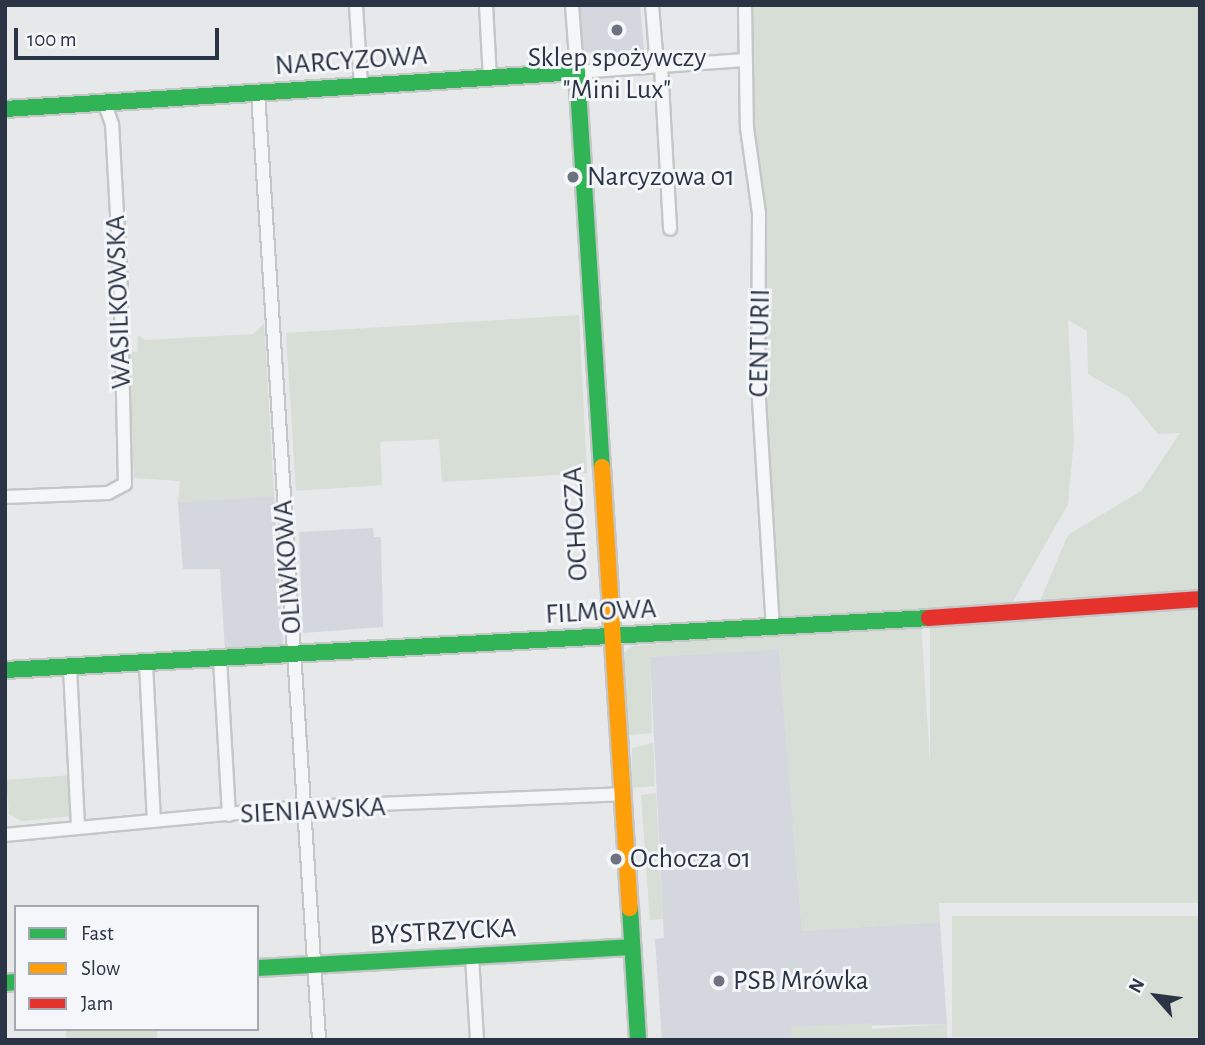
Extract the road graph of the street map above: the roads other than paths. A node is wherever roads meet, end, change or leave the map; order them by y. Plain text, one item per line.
1 (356, 5) edge
2 (486, 5) edge
3 (572, 5) edge
4 (652, 5) edge
5 (745, 5) edge
6 (745, 60) junction
7 (659, 66) junction
8 (577, 72) junction
9 (491, 79) junction
10 (361, 86) junction
11 (258, 93) junction
12 (104, 102) junction
13 (5, 109) edge
14 (670, 229) dead end
15 (5, 498) edge
16 (1200, 599) edge
17 (773, 626) junction
18 (609, 640) junction
19 (294, 654) junction
20 (220, 659) junction
21 (146, 664) junction
22 (70, 668) junction
23 (5, 670) edge
24 (622, 794) junction
25 (302, 807) junction
26 (229, 815) junction
27 (153, 820) junction
28 (78, 824) junction
29 (5, 835) edge
30 (631, 947) junction
31 (472, 956) junction
32 (314, 966) junction
33 (259, 968) edge
34 (319, 1040) edge
35 (477, 1040) edge
36 (638, 1040) edge

1 - 10 street
2 - 9 street
3 - 8 street, OCHOCZA
4 - 7 street
5 - 6 street, CENTURII
6 - 7 street, NARCYZOWA
6 - 17 street, CENTURII
7 - 8 street, NARCYZOWA
7 - 14 street
8 - 9 street, NARCYZOWA
8 - 18 street, OCHOCZA
9 - 10 street, NARCYZOWA
10 - 11 street, NARCYZOWA
11 - 12 street, NARCYZOWA
11 - 19 street, OLIWKOWA
12 - 13 street, NARCYZOWA
12 - 15 street, WASILKOWSKA
16 - 17 street, FILMOWA
17 - 18 street, FILMOWA
18 - 19 street, FILMOWA
18 - 24 street, OCHOCZA
19 - 20 street, FILMOWA
19 - 25 street, OLIWKOWA
20 - 21 street, FILMOWA
20 - 26 street
21 - 22 street, FILMOWA
21 - 27 street
22 - 23 street, FILMOWA
22 - 28 street
24 - 25 street, SIENIAWSKA
24 - 30 street, OCHOCZA
25 - 26 street, SIENIAWSKA
25 - 32 street, OLIWKOWA
26 - 27 street, SIENIAWSKA
27 - 28 street, SIENIAWSKA
28 - 29 street, SIENIAWSKA
30 - 31 street, BYSTRZYCKA
30 - 36 street, OCHOCZA
31 - 32 street, BYSTRZYCKA
31 - 35 street
32 - 33 street, BYSTRZYCKA
32 - 34 street, OLIWKOWA

